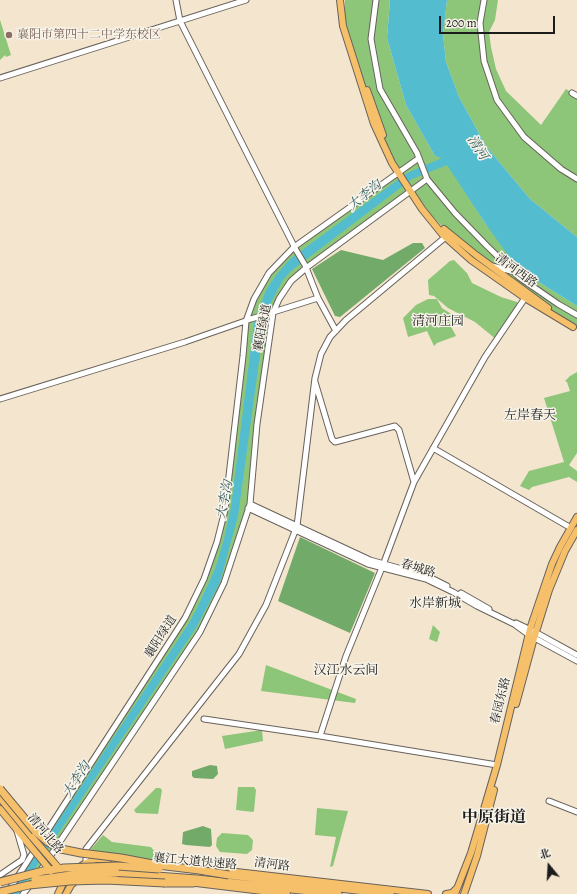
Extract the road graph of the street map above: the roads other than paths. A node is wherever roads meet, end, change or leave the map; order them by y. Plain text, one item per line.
1 (176, 0) edge
2 (246, 0) edge
3 (340, 0) edge
4 (344, 0) edge
5 (376, 0) edge
6 (484, 0) edge
7 (180, 21) junction
8 (0, 78) edge
9 (419, 159) junction
10 (400, 173) junction
11 (427, 177) junction
12 (577, 179) edge
13 (411, 189) junction
14 (447, 235) junction
15 (294, 247) junction
16 (490, 265) junction
17 (306, 267) junction
18 (512, 271) junction
19 (318, 298) junction
20 (525, 298) junction
21 (274, 313) junction
22 (577, 315) edge
23 (246, 321) junction
24 (575, 328) edge
25 (336, 331) junction
26 (315, 380) junction
27 (0, 399) edge
28 (433, 448) junction
29 (414, 482) junction
30 (249, 506) junction
31 (577, 517) edge
32 (296, 528) junction
33 (574, 529) edge
34 (382, 567) junction
35 (532, 633) junction
36 (577, 655) edge
37 (577, 661) edge
38 (204, 719) dead end
39 (320, 736) junction
40 (498, 765) junction
41 (0, 789) edge
42 (0, 798) edge
43 (549, 801) dead end
44 (0, 809) edge
45 (577, 812) edge
46 (16, 829) junction
47 (136, 861) junction
48 (86, 863) junction
49 (0, 875) edge
50 (229, 875) junction
51 (68, 876) junction
52 (76, 881) junction
53 (0, 882) edge
54 (63, 882) junction
55 (193, 883) junction
56 (459, 885) junction
57 (466, 887) junction
58 (0, 891) edge
59 (67, 891) edge
60 (273, 893) edge
61 (6, 894) edge
62 (23, 894) edge
63 (58, 894) edge
64 (287, 894) edge
65 (338, 894) edge
66 (390, 894) edge
67 (428, 894) edge
68 (446, 894) edge
69 (455, 894) edge
70 (464, 894) edge
71 (469, 894) edge

1 - 7 street
2 - 7 street
3 - 10 main road
4 - 10 main road
5 - 9 street
6 - 12 street
7 - 8 street
7 - 15 street
9 - 10 street, 襄阳绿道
9 - 11 street
10 - 13 main road
10 - 15 street, 襄阳绿道
11 - 13 street, 襄阳绿道
11 - 18 street
13 - 14 main road
13 - 17 street, 襄阳绿道
14 - 16 main road, 清河西路
14 - 20 main road
14 - 25 street
15 - 17 street
15 - 23 street, 襄阳绿道
16 - 18 street
16 - 24 main road, 清河西路
17 - 19 street
17 - 21 street, 襄阳绿道
18 - 22 street
19 - 21 street
19 - 25 street
20 - 24 main road
20 - 28 street
21 - 23 street
21 - 30 street, 襄阳绿道
23 - 27 street
23 - 61 street, 襄阳绿道
25 - 26 street
26 - 29 street
26 - 32 street
28 - 29 street
28 - 33 street
29 - 34 street
30 - 32 street, 春城路
30 - 62 street, 襄阳绿道
31 - 33 main road, 春园东路
32 - 34 street, 春城路
32 - 48 street
33 - 35 main road, 春园东路
34 - 35 street, 春城路
34 - 39 street
35 - 36 street, 春城路
35 - 37 street, 春城路
35 - 40 main road, 春园东路
35 - 57 main road, 春园东路
38 - 39 street
39 - 40 street
40 - 56 main road, 春园东路
41 - 47 highway, bridge
42 - 51 main road, 清河北路, bridge
43 - 45 street
44 - 46 main road, 清河北路
46 - 49 street
46 - 54 main road, 清河北路, bridge
47 - 48 main road, 清河路
47 - 50 highway, bridge
47 - 67 main road, 清河路
48 - 51 main road, 清河路
50 - 53 highway, 襄江大道快速路, bridge
50 - 66 highway, 襄江大道快速路
51 - 52 main road, 清河北路
51 - 54 main road, 清河路
52 - 55 main road
52 - 59 main road
54 - 59 main road, 清河北路
54 - 63 main road, 清河路
55 - 58 highway, bridge
55 - 60 main road
56 - 68 main road
56 - 69 main road, 春园东路
57 - 70 main road, 春园东路
57 - 71 main road
58 - 65 highway, 襄江大道快速路, bridge
60 - 64 main road

